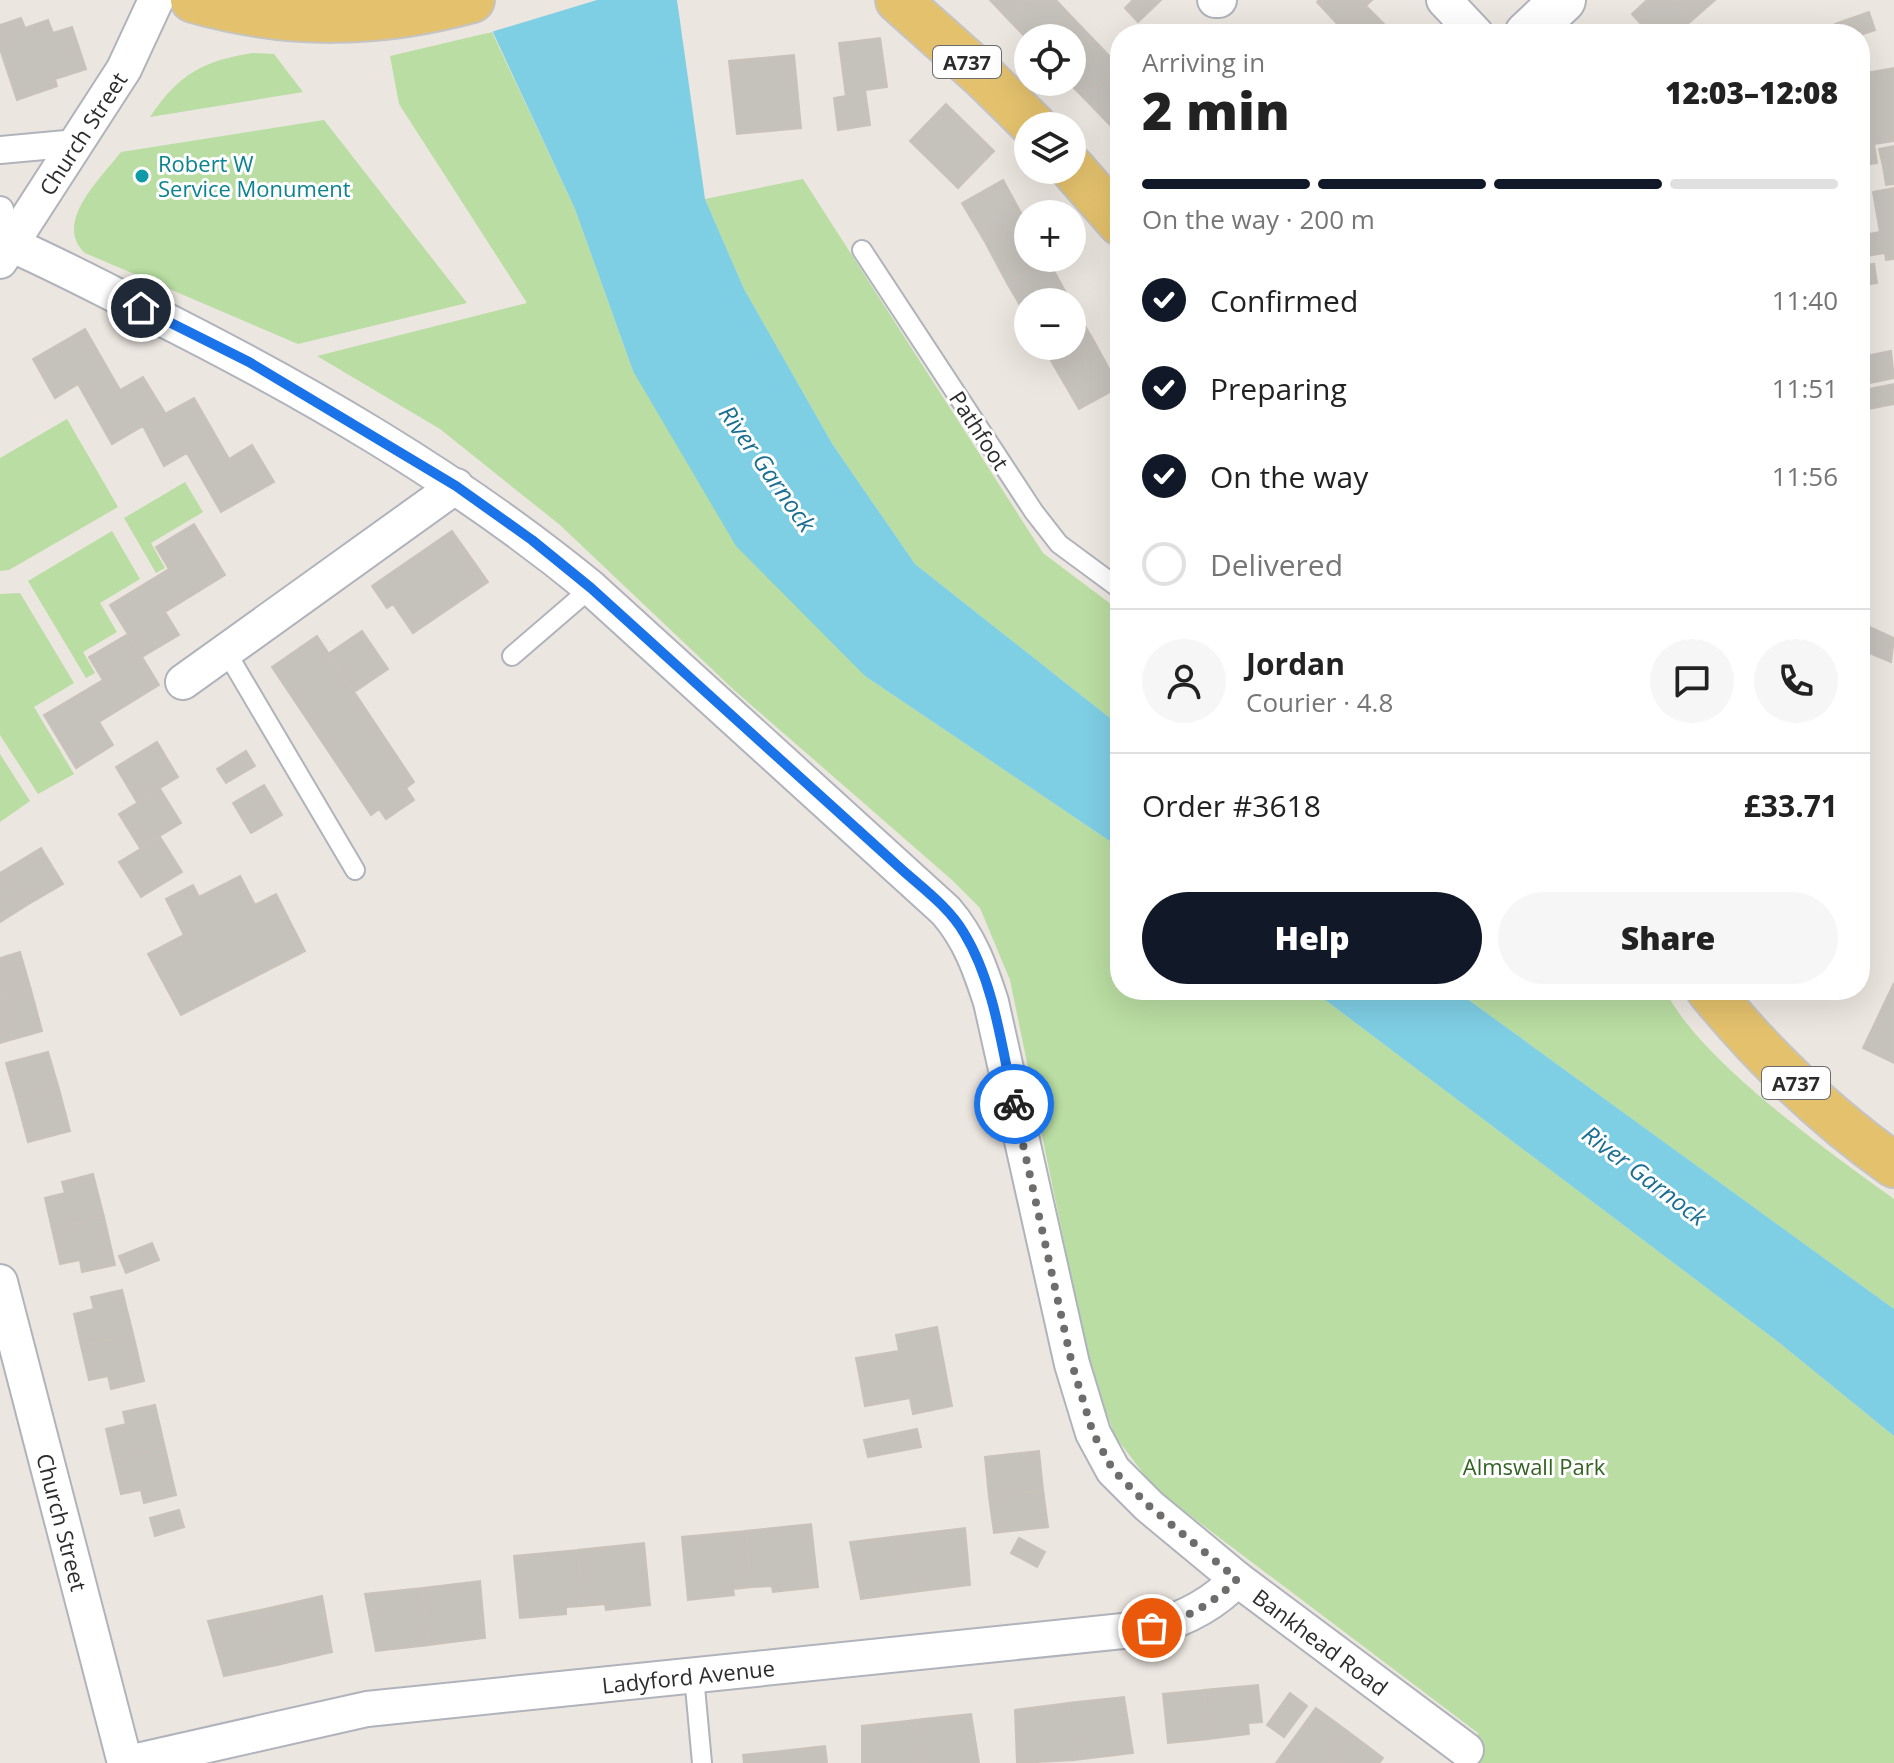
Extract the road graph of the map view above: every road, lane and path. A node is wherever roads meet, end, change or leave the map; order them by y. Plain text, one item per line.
1 (156, 0) edge
2 (193, 0) edge
3 (472, 0) edge
4 (898, 0) edge
5 (1444, 0) edge
6 (1563, 0) edge
7 (1467, 24) edge
8 (1538, 24) edge
9 (1020, 112) edge
10 (77, 143) junction
11 (0, 150) edge
12 (1086, 184) edge
13 (0, 210) edge
14 (1110, 212) edge
15 (862, 250) dead end
16 (5, 252) edge
17 (456, 486) junction
18 (1110, 582) edge
19 (591, 588) junction
20 (227, 653) junction
21 (512, 656) dead end
22 (183, 682) dead end
23 (355, 870) dead end
24 (1718, 1000) edge
25 (1894, 1165) edge
26 (0, 1282) edge
27 (10, 1363) edge
28 (1237, 1579) junction
29 (694, 1676) junction
30 (1463, 1756) edge
31 (127, 1763) edge
32 (702, 1763) edge

1 - 10 street, Church Street
2 - 3 main road
4 - 9 main road, A737
5 - 7 street
6 - 8 main road
10 - 11 street
10 - 16 street, Church Street
12 - 14 main road
13 - 16 street
15 - 18 lane, Pathfoot
16 - 17 street, Bankhead Road
17 - 19 street, Bankhead Road
17 - 20 street
19 - 21 lane
19 - 28 street, Bankhead Road
20 - 22 street
20 - 23 lane
24 - 25 main road, A737
26 - 27 street, Church Street
27 - 31 street, Church Street
28 - 29 street, Ladyford Avenue
28 - 30 street, Bankhead Road
29 - 31 street, Ladyford Avenue
29 - 32 lane

